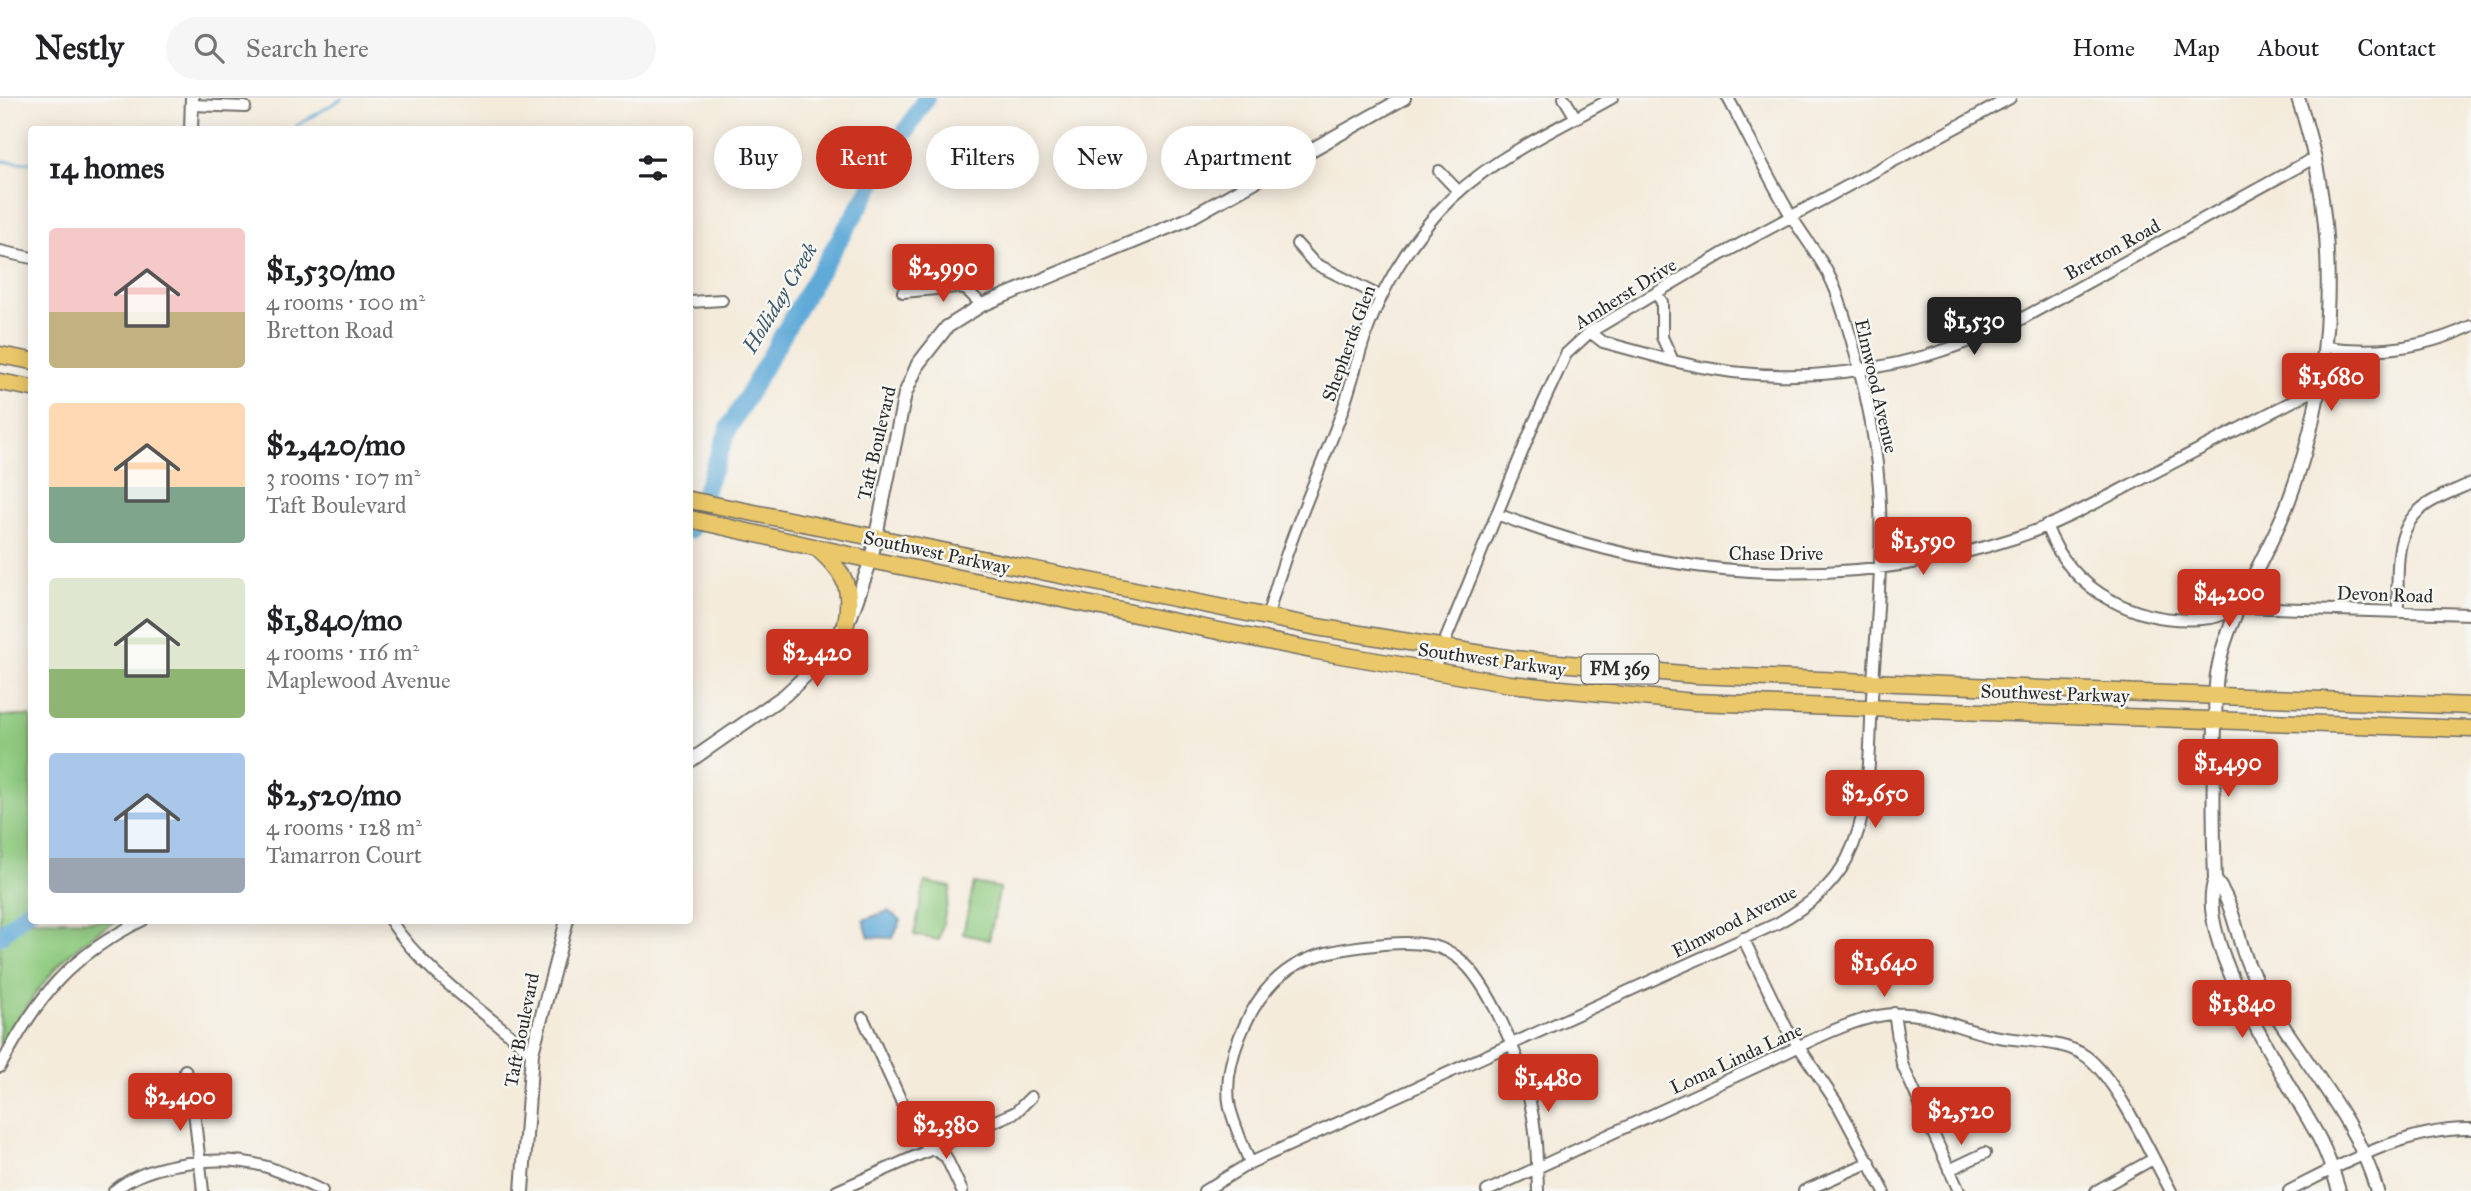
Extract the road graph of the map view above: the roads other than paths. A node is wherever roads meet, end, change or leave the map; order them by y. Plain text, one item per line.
1 (1405, 98) edge
2 (1564, 98) edge
3 (1612, 98) edge
4 (1728, 98) edge
5 (2010, 98) edge
6 (2298, 98) edge
7 (192, 102) edge
8 (245, 107) dead end
9 (1576, 118) junction
10 (191, 126) edge
11 (2314, 158) junction
12 (1439, 171) dead end
13 (1459, 192) junction
14 (1791, 215) junction
15 (1297, 244) dead end
16 (0, 251) edge
17 (28, 257) edge
18 (903, 292) dead end
19 (1656, 293) junction
20 (1381, 297) junction
21 (722, 300) dead end
22 (693, 302) edge
23 (982, 305) junction
24 (2471, 326) edge
25 (1590, 332) junction
26 (2325, 347) junction
27 (0, 355) edge
28 (28, 360) edge
29 (1673, 360) junction
30 (1858, 371) junction
31 (0, 382) edge
32 (28, 387) edge
33 (2319, 388) junction
34 (2471, 483) edge
35 (693, 501) edge
36 (1497, 514) junction
37 (693, 520) edge
38 (2046, 526) junction
39 (875, 537) junction
40 (816, 547) junction
41 (871, 561) junction
42 (1879, 567) junction
43 (1053, 572) junction
44 (1052, 597) junction
45 (2240, 608) junction
46 (2398, 612) junction
47 (2471, 614) edge
48 (1268, 615) junction
49 (846, 624) junction
50 (1443, 649) junction
51 (1560, 664) junction
52 (1432, 673) junction
53 (1873, 682) junction
54 (1559, 690) junction
55 (2216, 697) junction
56 (2471, 706) edge
57 (1871, 708) junction
58 (2215, 719) junction
59 (2471, 729) edge
60 (693, 759) edge
61 (2215, 880) junction
62 (136, 924) edge
63 (393, 924) edge
64 (566, 924) edge
65 (1743, 938) junction
66 (1894, 1013) junction
67 (863, 1018) dead end
68 (1510, 1047) junction
69 (1798, 1048) junction
70 (532, 1053) junction
71 (0, 1067) edge
72 (185, 1070) dead end
73 (1031, 1097) dead end
74 (2471, 1129) edge
75 (935, 1148) junction
76 (1985, 1153) dead end
77 (2364, 1155) junction
78 (2153, 1159) junction
79 (1870, 1162) junction
80 (198, 1163) junction
81 (1250, 1163) junction
82 (1538, 1168) junction
83 (1949, 1170) junction
84 (2332, 1170) junction
85 (114, 1191) edge
86 (203, 1191) edge
87 (323, 1191) edge
88 (522, 1191) edge
89 (837, 1191) edge
90 (962, 1191) edge
91 (1204, 1191) edge
92 (1487, 1191) edge
93 (1538, 1191) edge
94 (1804, 1191) edge
95 (1884, 1191) edge
96 (1959, 1191) edge
97 (2096, 1191) edge
98 (2171, 1191) edge
99 (2289, 1191) edge
100 (2339, 1191) edge
101 (2376, 1191) edge

1 - 23 street, Taft Boulevard
2 - 9 street
3 - 9 street, Shepherds Glen
4 - 14 street, Elmwood Avenue
5 - 14 street, Amherst Drive
6 - 11 street
7 - 8 street
7 - 10 street
9 - 13 street, Shepherds Glen
11 - 26 street
11 - 30 street, Bretton Road
12 - 13 street
13 - 20 street, Shepherds Glen
14 - 19 street, Amherst Drive
14 - 30 street, Elmwood Avenue
15 - 20 street
16 - 17 street
18 - 23 street
19 - 25 street, Amherst Drive
19 - 29 street
20 - 48 street, Shepherds Glen
21 - 22 street
23 - 39 street, Taft Boulevard
24 - 26 street
25 - 29 street, Bretton Road
25 - 36 street, Amherst Drive
26 - 33 street
27 - 28 main road
29 - 30 street, Bretton Road
30 - 42 street, Elmwood Avenue
31 - 32 main road
33 - 38 street, Chase Drive
33 - 45 street
34 - 46 street
35 - 39 main road, Southwest Parkway / FM 369
36 - 42 street, Chase Drive
36 - 50 street, Amherst Drive
37 - 40 main road, Southwest Parkway / FM 369
38 - 42 street, Chase Drive
38 - 45 street, Devon Road
39 - 41 street, Taft Boulevard
39 - 43 main road, Southwest Parkway / FM 369
40 - 41 main road, Southwest Parkway / FM 369
40 - 49 main road
41 - 44 main road, Southwest Parkway / FM 369
41 - 49 street, Taft Boulevard
42 - 53 street, Elmwood Avenue
43 - 44 main road
43 - 48 main road, Southwest Parkway / FM 369
44 - 52 main road, Southwest Parkway / FM 369
45 - 46 street, Devon Road
45 - 55 street
46 - 47 street, Devon Road
48 - 50 main road, Southwest Parkway / FM 369
49 - 60 street, Taft Boulevard
50 - 51 main road, Southwest Parkway / FM 369
50 - 52 street, Amherst Drive
51 - 53 main road, Southwest Parkway / FM 369
51 - 54 main road
52 - 54 main road, Southwest Parkway / FM 369
53 - 55 main road, Southwest Parkway / FM 369
53 - 57 street, Elmwood Avenue
54 - 57 main road, Southwest Parkway / FM 369
55 - 56 main road, Southwest Parkway / FM 369
55 - 58 street
57 - 58 main road, Southwest Parkway / FM 369
57 - 65 street, Elmwood Avenue
58 - 59 main road, Southwest Parkway / FM 369
58 - 61 street
61 - 77 street
61 - 84 street
62 - 71 street
63 - 70 street
64 - 70 street, Taft Boulevard
65 - 68 street, Elmwood Avenue
65 - 69 street
66 - 69 street, Loma Linda Lane
66 - 78 street, Loma Linda Lane
66 - 83 street
67 - 75 street
68 - 81 street, Elmwood Avenue
68 - 81 street
68 - 82 street
69 - 79 street
69 - 82 street, Loma Linda Lane
70 - 88 street, Taft Boulevard
72 - 80 street
73 - 75 street
74 - 77 street
75 - 89 street
75 - 90 street
76 - 83 street
77 - 84 street
77 - 101 street
78 - 97 street
78 - 98 street, Loma Linda Lane
79 - 94 street
79 - 95 street
80 - 85 street
80 - 86 street
80 - 87 street
81 - 91 street, Elmwood Avenue
82 - 92 street, Loma Linda Lane
82 - 93 street
83 - 96 street
84 - 99 street
84 - 100 street

